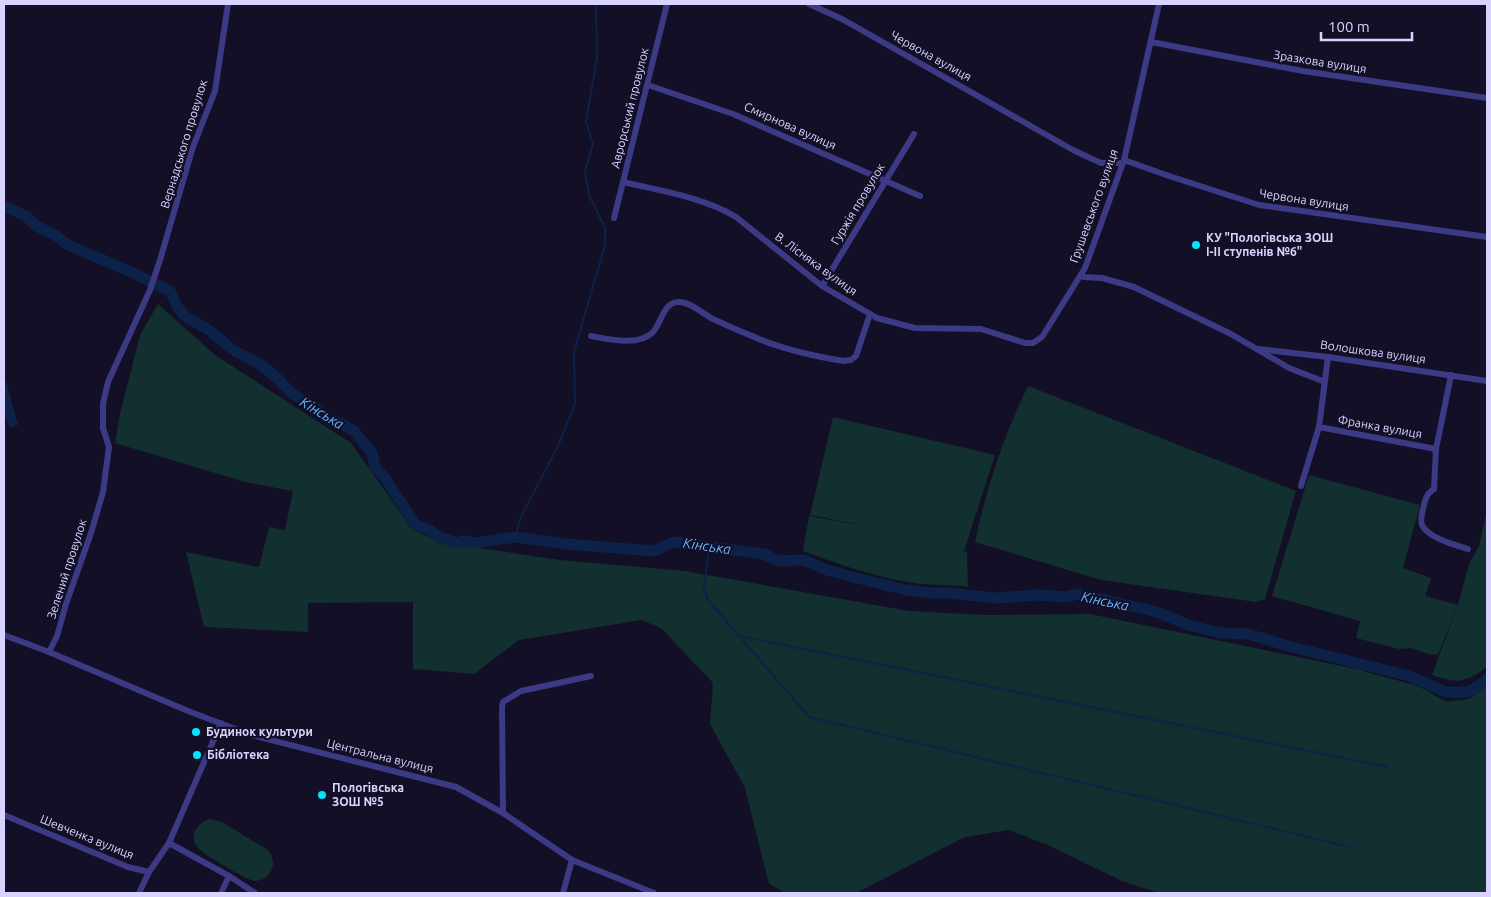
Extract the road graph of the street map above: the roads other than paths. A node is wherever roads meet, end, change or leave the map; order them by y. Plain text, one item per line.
1 (228, 4) edge
2 (666, 4) edge
3 (809, 4) edge
4 (1159, 4) edge
5 (1151, 42) junction
6 (648, 85) junction
7 (1487, 98) edge
8 (914, 134) dead end
9 (1124, 161) junction
10 (886, 181) junction
11 (623, 182) junction
12 (920, 196) dead end
13 (614, 218) dead end
14 (1487, 237) edge
15 (1081, 276) junction
16 (822, 286) junction
17 (150, 290) joint
18 (870, 314) junction
19 (591, 336) dead end
20 (1032, 343) joint
21 (1255, 348) junction
22 (1328, 357) junction
23 (1451, 375) junction
24 (1487, 381) edge
25 (1325, 382) junction
26 (1319, 427) junction
27 (1436, 449) junction
28 (1302, 486) dead end
29 (1468, 549) dead end
30 (4, 635) edge
31 (49, 652) junction
32 (591, 676) dead end
33 (221, 724) junction
34 (503, 813) junction
35 (4, 815) edge
36 (169, 843) junction
37 (572, 860) junction
38 (148, 872) junction
39 (229, 876) junction
40 (139, 893) edge
41 (221, 893) edge
42 (255, 893) edge
43 (563, 893) edge
44 (654, 893) edge

1 - 17 street, Вернадського провулок
2 - 6 street, Аврорський провулок
3 - 9 street, Червона вулиця
4 - 5 street, Грушевського вулиця
5 - 7 street, Зразкова вулиця
5 - 9 street, Грушевського вулиця
6 - 10 street, Смирнова вулиця
6 - 11 street, Аврорський провулок
8 - 10 street, Гуржія провулок
9 - 14 street, Червона вулиця
9 - 15 street, Грушевського вулиця
10 - 12 street, Смирнова вулиця
10 - 16 street, Гуржія провулок
11 - 13 street, Аврорський провулок
11 - 16 street, В. Лісняка вулиця
15 - 20 street, Грушевського вулиця
15 - 21 street, Волошкова вулиця
16 - 18 street, В. Лісняка вулиця
17 - 31 street, Зелений провулок
18 - 19 street
18 - 20 street, В. Лісняка вулиця
21 - 22 street, Волошкова вулиця
21 - 25 street, Волошкова вулиця
22 - 23 street, Волошкова вулиця
22 - 25 street, Франка вулиця
23 - 24 street, Волошкова вулиця
23 - 27 street, Франка вулиця
25 - 26 street, Франка вулиця
26 - 27 street, Франка вулиця
26 - 28 street, Франка вулиця
27 - 29 street, Франка вулиця
30 - 31 street, Центральна вулиця
31 - 33 street, Центральна вулиця
32 - 34 street
33 - 34 street, Центральна вулиця
33 - 36 street
34 - 37 street, Центральна вулиця
35 - 38 street, Шевченка вулиця
36 - 38 street
36 - 39 street
37 - 43 street
37 - 44 street, Центральна вулиця
38 - 40 street
39 - 41 street
39 - 42 street

